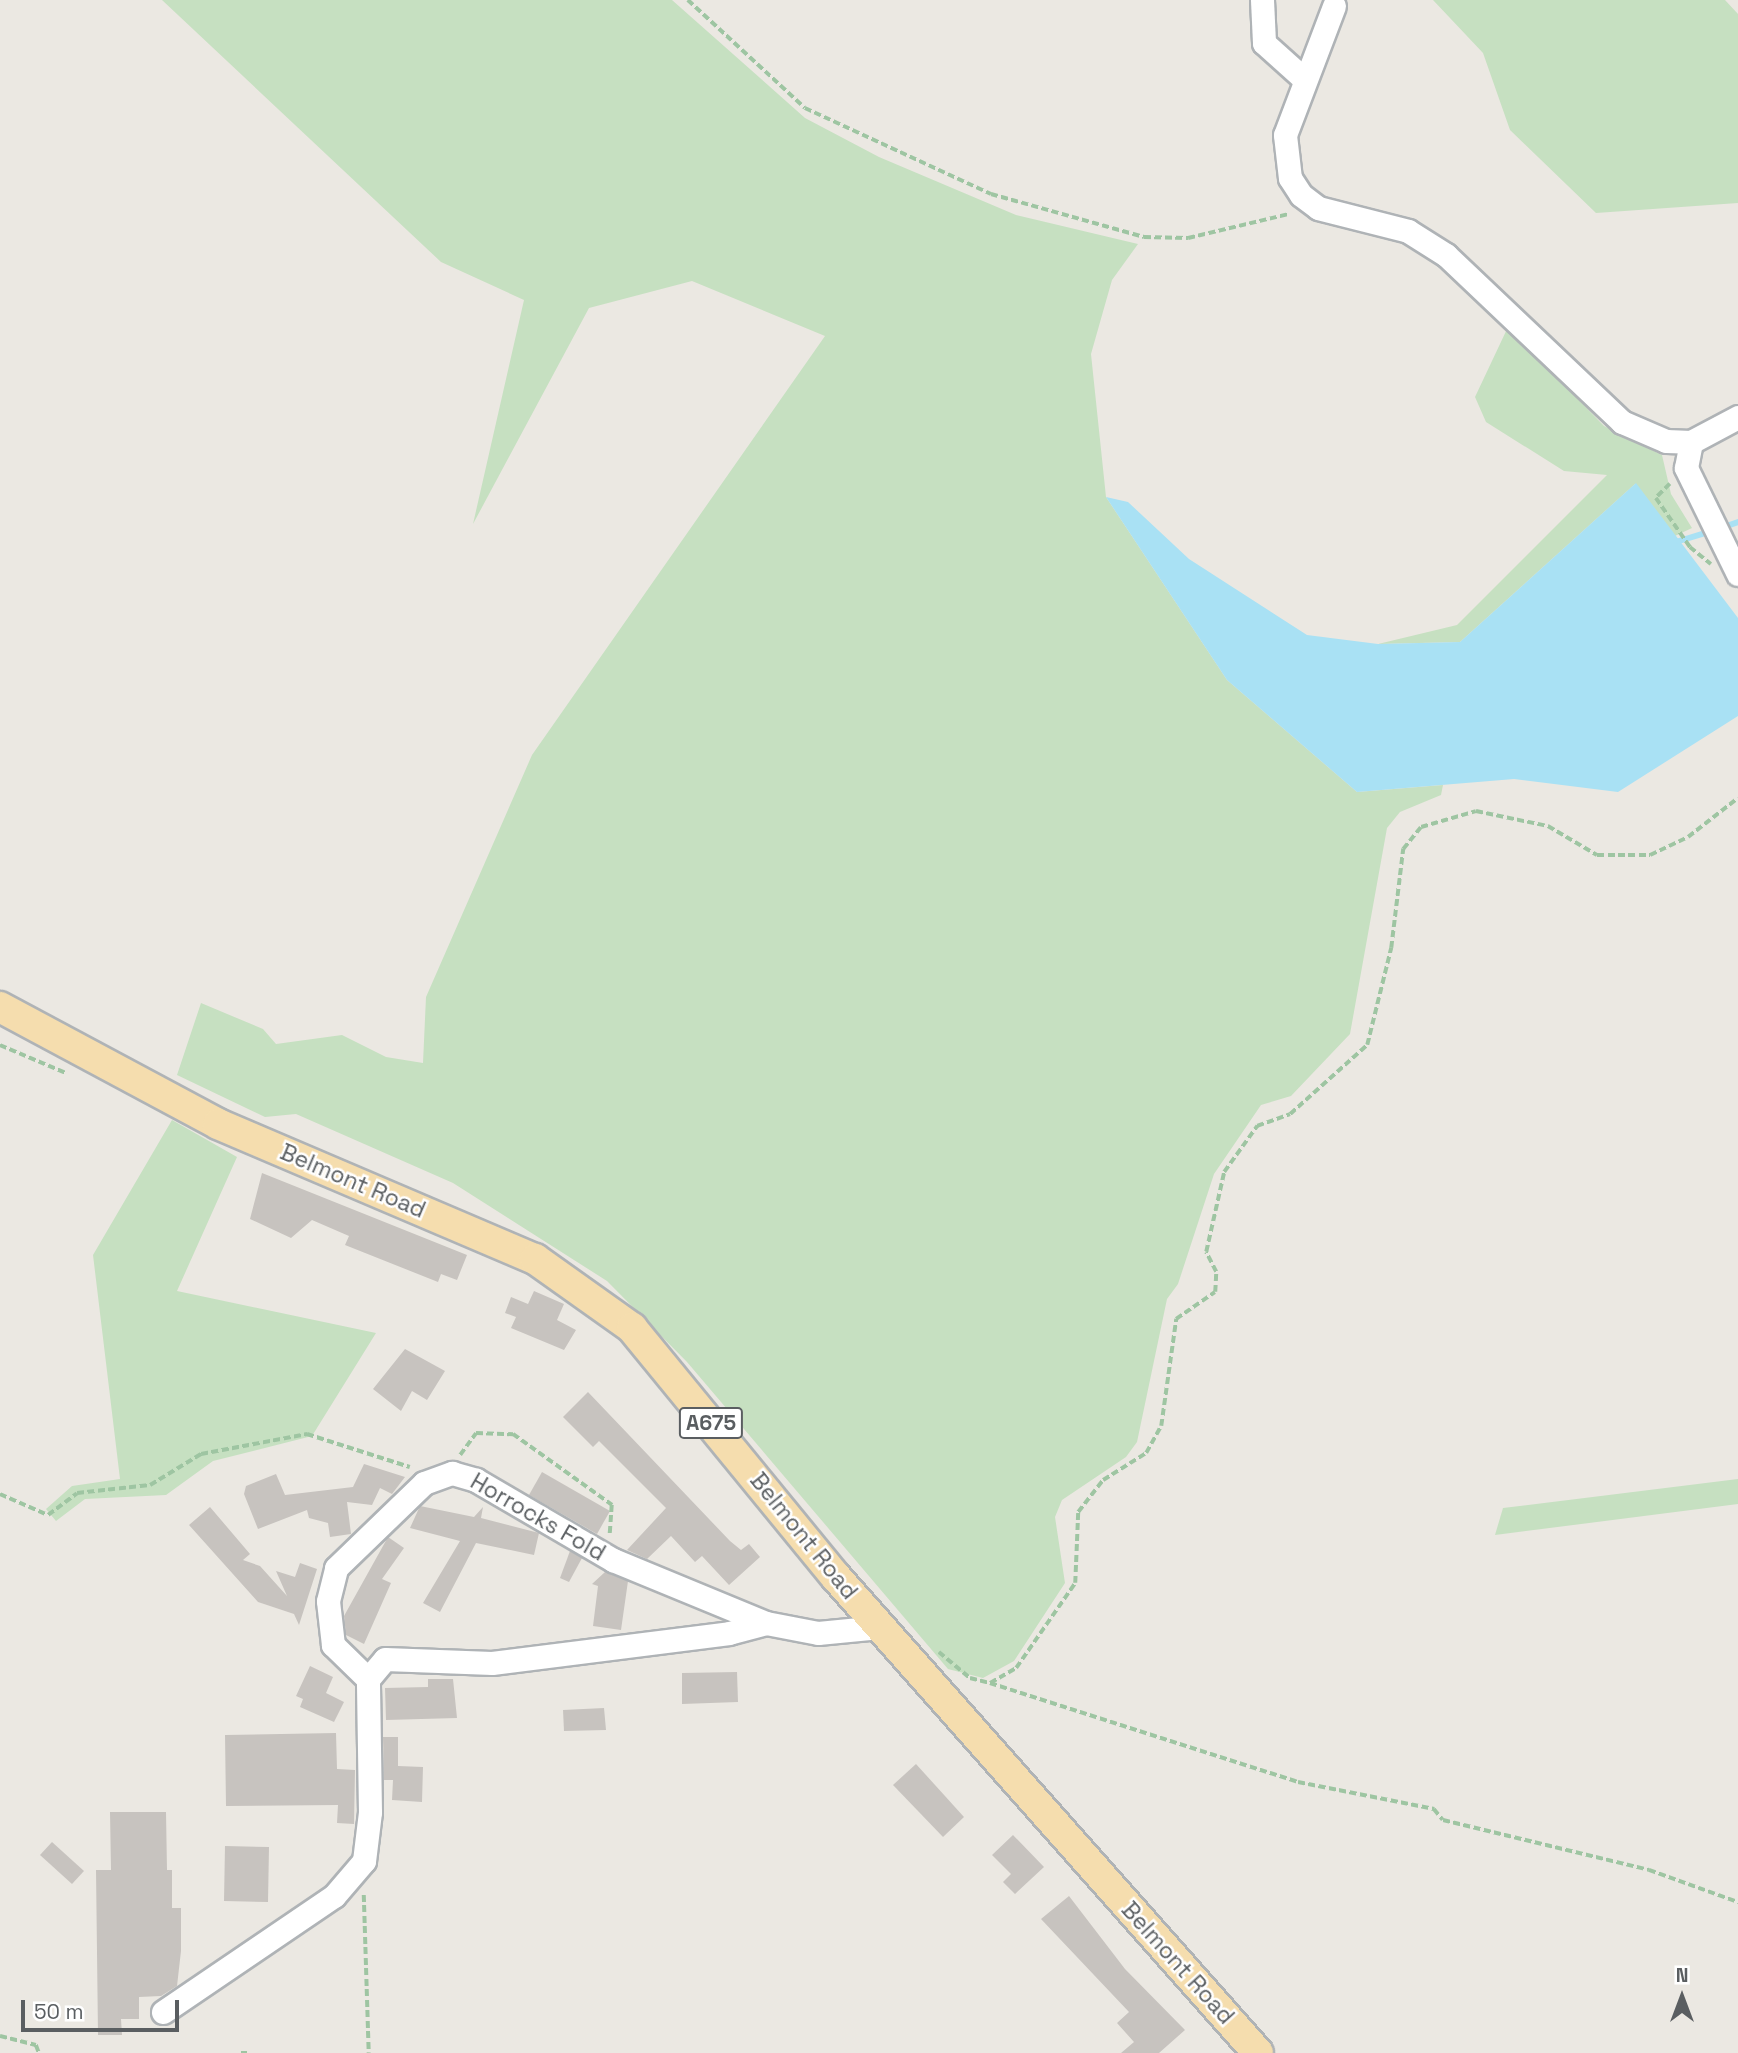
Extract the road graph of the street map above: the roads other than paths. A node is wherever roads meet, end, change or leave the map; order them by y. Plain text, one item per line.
1 (1262, 0) edge
2 (1334, 6) dead end
3 (1304, 78) junction
4 (1738, 417) edge
5 (1691, 442) junction
6 (1738, 574) edge
7 (0, 1007) edge
8 (766, 1623) junction
9 (880, 1627) junction
10 (368, 1679) junction
11 (163, 2012) dead end
12 (1258, 2053) edge

1 - 3 street
2 - 3 street
3 - 5 street
4 - 5 street
5 - 6 street
7 - 9 main road, Belmont Road / A675
8 - 9 street, Horrocks Fold
8 - 10 street, Horrocks Fold
8 - 10 street, Horrocks Fold
9 - 12 main road, Belmont Road / A675
10 - 11 street

